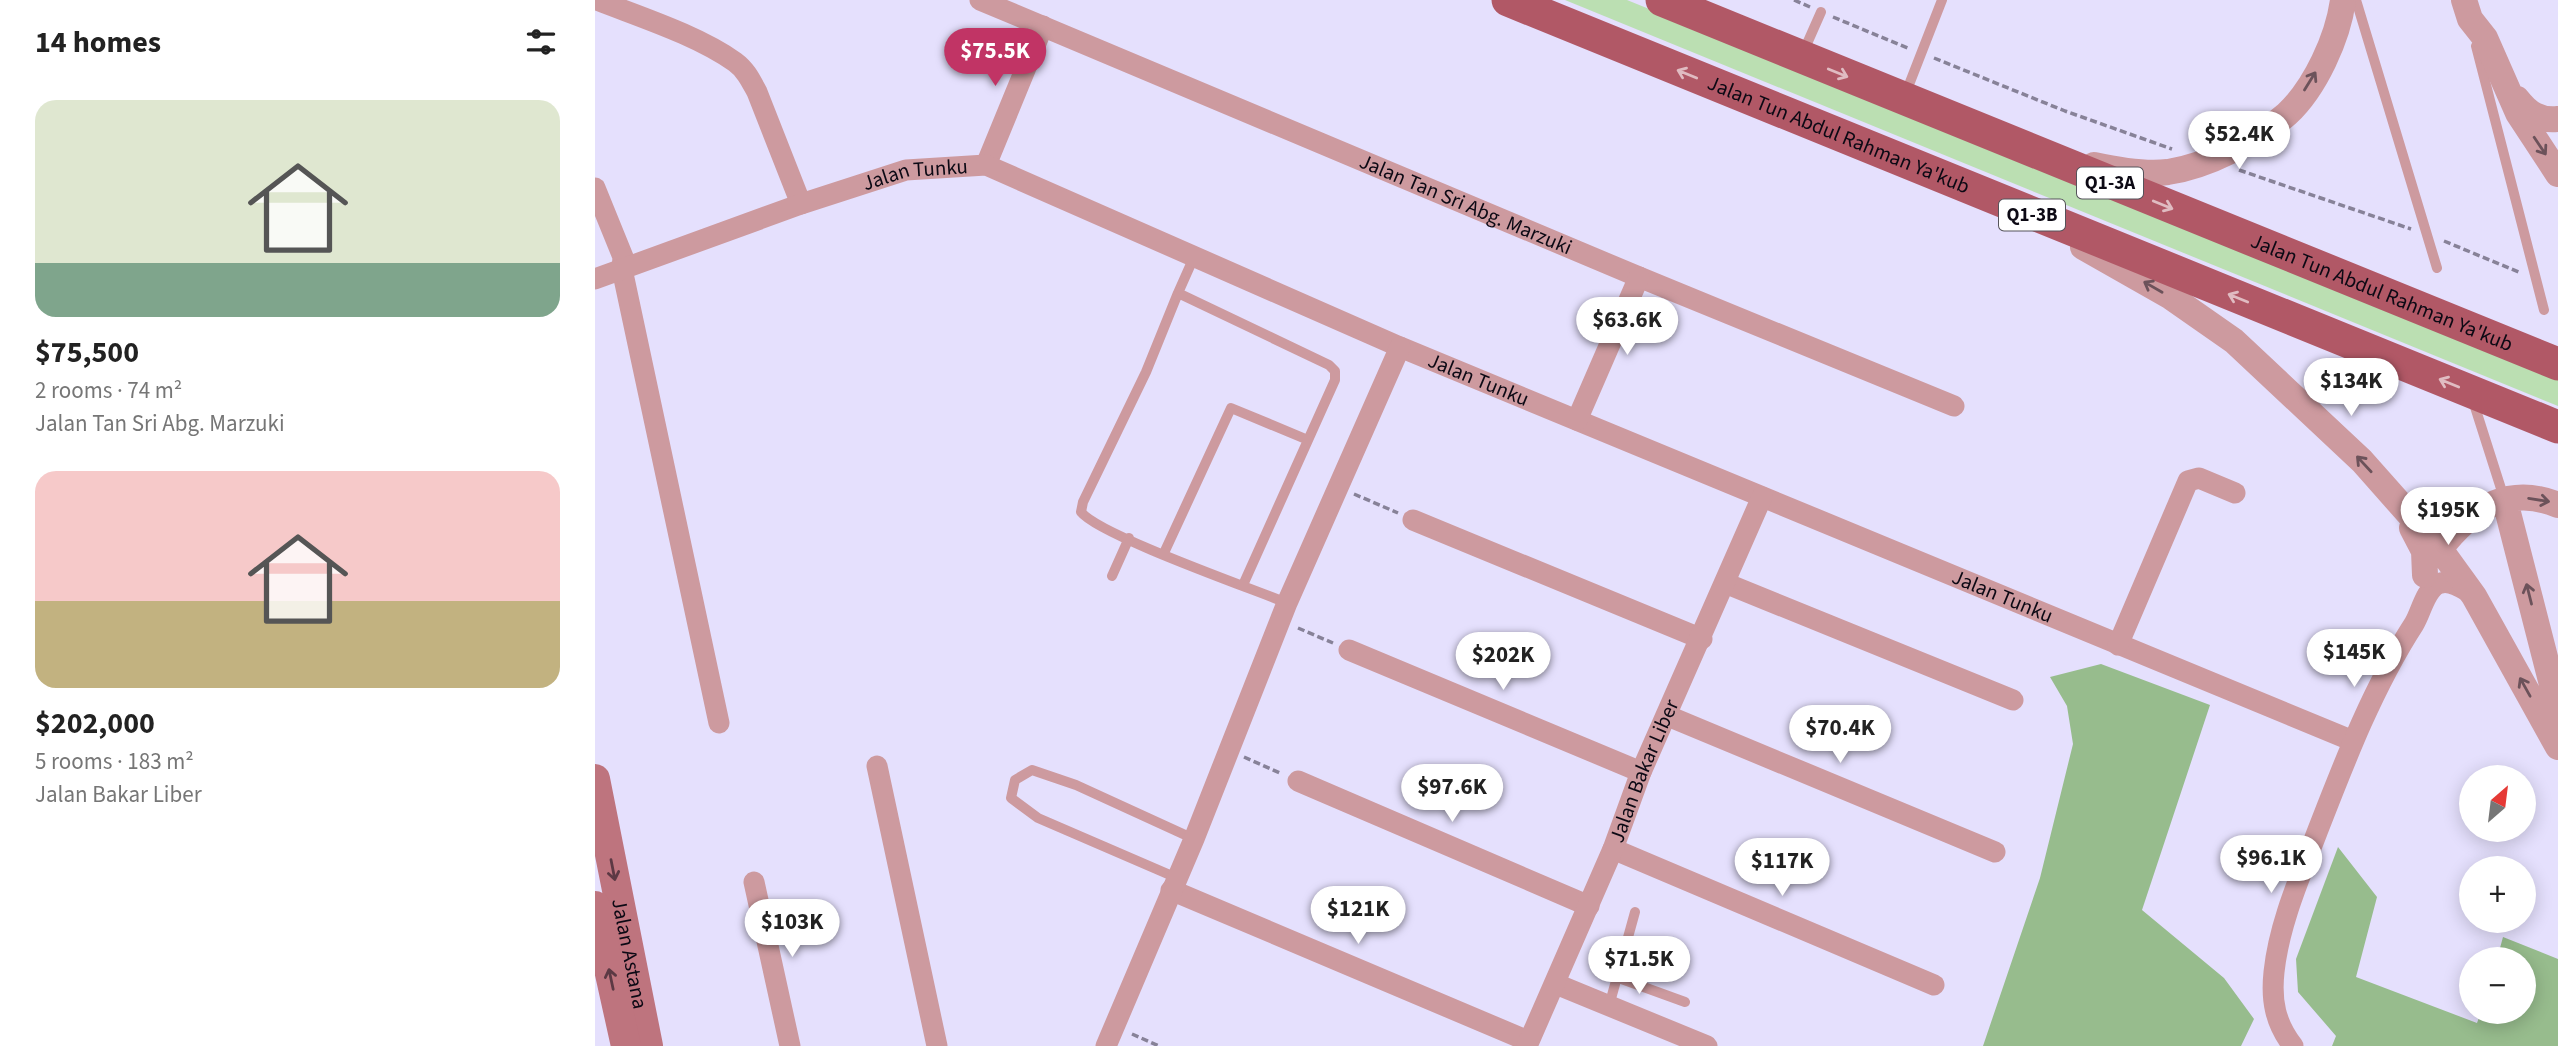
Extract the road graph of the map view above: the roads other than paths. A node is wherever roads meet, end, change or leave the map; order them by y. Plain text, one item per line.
1 (597, 0) edge
2 (980, 0) edge
3 (1509, 0) edge
4 (1662, 0) edge
5 (1942, 0) edge
6 (2343, 0) edge
7 (2356, 0) edge
8 (1699, 7) edge
9 (2467, 10) edge
10 (1821, 12) dead end
11 (1043, 26) junction
12 (1801, 57) junction
13 (2501, 78) junction
14 (1903, 99) junction
15 (2558, 119) edge
16 (2031, 151) junction
17 (986, 165) junction
18 (2558, 174) edge
19 (595, 188) edge
20 (801, 204) junction
21 (2021, 211) junction
22 (1194, 257) junction
23 (2437, 268) dead end
24 (622, 269) junction
25 (1639, 277) junction
26 (595, 279) edge
27 (1178, 293) junction
28 (2544, 310) dead end
29 (1400, 347) junction
30 (2558, 364) edge
31 (1954, 406) dead end
32 (2475, 407) dead end
33 (1577, 419) junction
34 (2558, 427) edge
35 (1308, 440) junction
36 (2235, 492) dead end
37 (1762, 497) junction
38 (2505, 501) junction
39 (2558, 505) edge
40 (2411, 517) junction
41 (1413, 520) road end
42 (1129, 538) junction
43 (2441, 549) junction
44 (1164, 553) junction
45 (2425, 575) junction
46 (1112, 576) dead end
47 (1725, 583) junction
48 (1243, 585) junction
49 (2474, 596) junction
50 (1284, 611) junction
51 (1702, 639) junction
52 (2118, 645) junction
53 (2399, 645) junction
54 (1349, 650) road end
55 (2013, 700) dead end
56 (2558, 708) edge
57 (1668, 716) junction
58 (719, 723) dead end
59 (2353, 741) junction
60 (2558, 747) edge
61 (877, 766) dead end
62 (1641, 772) junction
63 (595, 779) edge
64 (1298, 781) road end
65 (1194, 839) junction
66 (1613, 849) junction
67 (1995, 852) dead end
68 (754, 882) dead end
69 (1174, 884) junction
70 (595, 906) edge
71 (1589, 906) junction
72 (1635, 912) dead end
73 (1615, 977) junction
74 (1556, 984) junction
75 (1934, 985) dead end
76 (1685, 1002) dead end
77 (1609, 1006) junction
78 (1527, 1044) edge
79 (626, 1046) edge
80 (648, 1046) edge
81 (790, 1046) edge
82 (937, 1046) edge
83 (1105, 1046) edge
84 (1707, 1046) edge
85 (2293, 1046) edge

1 - 20 street
2 - 11 street, Jalan Tan Sri Abg. Marzuki
21 -> 3 main road, Jalan Tun Abdul Rahman Ya'kub / Q1-3B
4 - 8 main road, Jalan Tun Abdul Rahman Ya'kub / Q1-3A
5 - 14 lane
16 -> 6 street
7 - 23 lane
8 - 12 main road, Jalan Tun Abdul Rahman Ya'kub / Q1-3A
9 - 13 street
9 - 28 lane
10 - 12 lane
11 - 17 street
11 - 25 street, Jalan Tan Sri Abg. Marzuki
12 -> 14 main road, Jalan Tun Abdul Rahman Ya'kub / Q1-3A
13 - 15 street
13 -> 18 street
14 - 16 main road, Jalan Tun Abdul Rahman Ya'kub / Q1-3A
16 -> 30 main road, Jalan Tun Abdul Rahman Ya'kub / Q1-3A
17 - 20 street, Jalan Tunku
17 - 22 street, Jalan Tunku
19 - 24 street
20 - 24 street, Jalan Tunku
34 -> 21 main road, Jalan Tun Abdul Rahman Ya'kub / Q1-3B
40 -> 21 street
22 - 27 lane
22 - 29 street, Jalan Tunku
24 - 26 street, Jalan Tunku
24 - 58 street
25 - 31 street, Jalan Tan Sri Abg. Marzuki
25 - 33 street
27 - 35 lane
27 - 42 lane
29 - 33 street, Jalan Tunku
29 - 50 street
32 - 38 lane
33 - 37 street, Jalan Tunku
35 - 44 lane
35 - 48 lane
36 - 52 street
37 - 47 street, Jalan Bakar Liber
37 - 52 street, Jalan Tunku
38 -> 39 street
38 - 43 street
56 -> 38 street
40 - 43 street
40 - 45 street
41 - 51 street
42 - 44 lane
42 - 46 lane
43 - 45 street
43 - 49 street
44 - 48 lane
45 - 53 street
47 - 51 street, Jalan Bakar Liber
47 - 55 street
48 - 50 lane
49 - 53 street
60 -> 49 street
50 - 65 street
51 - 57 street, Jalan Bakar Liber
52 - 59 street, Jalan Tunku
53 - 59 street
54 - 62 street
57 - 62 street, Jalan Bakar Liber
57 - 67 street
59 - 85 street
61 - 82 street
62 - 66 street, Jalan Bakar Liber
63 -> 80 main road, Jalan Astana
64 - 71 street
65 - 69 street
65 - 69 lane
66 - 71 street, Jalan Bakar Liber
66 - 75 street
68 - 81 street
69 - 78 street
69 - 83 street
79 -> 70 main road, Jalan Astana
71 - 74 street, Jalan Bakar Liber
72 - 73 lane
73 - 76 lane
73 - 77 lane
74 - 77 street
74 - 78 street, Jalan Bakar Liber
77 - 84 street

